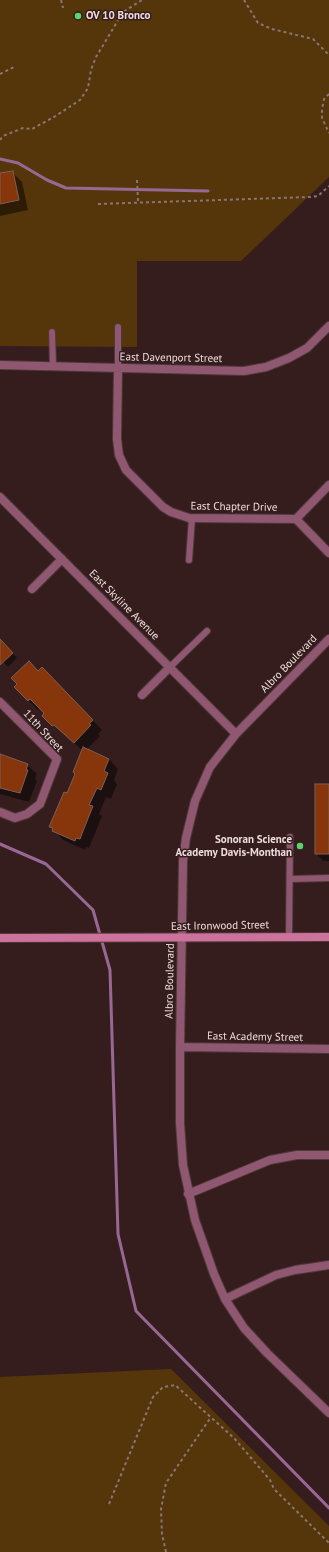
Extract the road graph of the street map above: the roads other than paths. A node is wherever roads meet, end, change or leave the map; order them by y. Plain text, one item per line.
1 (329, 326) edge
2 (118, 327) dead end
3 (52, 332) dead end
4 (0, 365) edge
5 (53, 366) junction
6 (118, 367) junction
7 (329, 485) edge
8 (0, 497) edge
9 (192, 518) junction
10 (296, 519) junction
11 (329, 553) edge
12 (62, 560) junction
13 (189, 560) dead end
14 (32, 589) dead end
15 (207, 631) dead end
16 (329, 639) edge
17 (170, 667) junction
18 (142, 695) dead end
19 (0, 702) edge
20 (236, 734) junction
21 (0, 812) edge
22 (290, 837) dead end
23 (329, 878) edge
24 (291, 879) junction
25 (289, 936) junction
26 (329, 937) edge
27 (0, 938) edge
28 (181, 938) junction
29 (180, 1047) junction
30 (329, 1049) edge
31 (329, 1155) edge
32 (188, 1194) junction
33 (329, 1265) edge
34 (225, 1299) junction
35 (328, 1410) edge

1 - 6 street, East Davenport Street
2 - 6 lane
3 - 5 lane
4 - 5 street, East Davenport Street
5 - 6 street, East Davenport Street
6 - 9 street, East Chapter Drive
7 - 10 street
8 - 12 street, East Skyline Avenue
9 - 10 street, East Chapter Drive
9 - 13 lane
10 - 11 street
12 - 14 street
12 - 17 street, East Skyline Avenue
15 - 17 lane
16 - 20 street, Albro Boulevard
17 - 18 street
17 - 20 street, East Skyline Avenue
19 - 21 street, 11th Street
20 - 28 street, Albro Boulevard
22 - 24 lane
23 - 24 lane
24 - 25 lane
25 - 26 street, East Ironwood Street
25 - 28 street, East Ironwood Street
27 - 28 street, East Ironwood Street
28 - 29 street, Albro Boulevard
29 - 30 street, East Academy Street
29 - 32 street, Albro Boulevard
31 - 32 street
32 - 34 street, Albro Boulevard
33 - 34 street
34 - 35 street, Albro Boulevard

